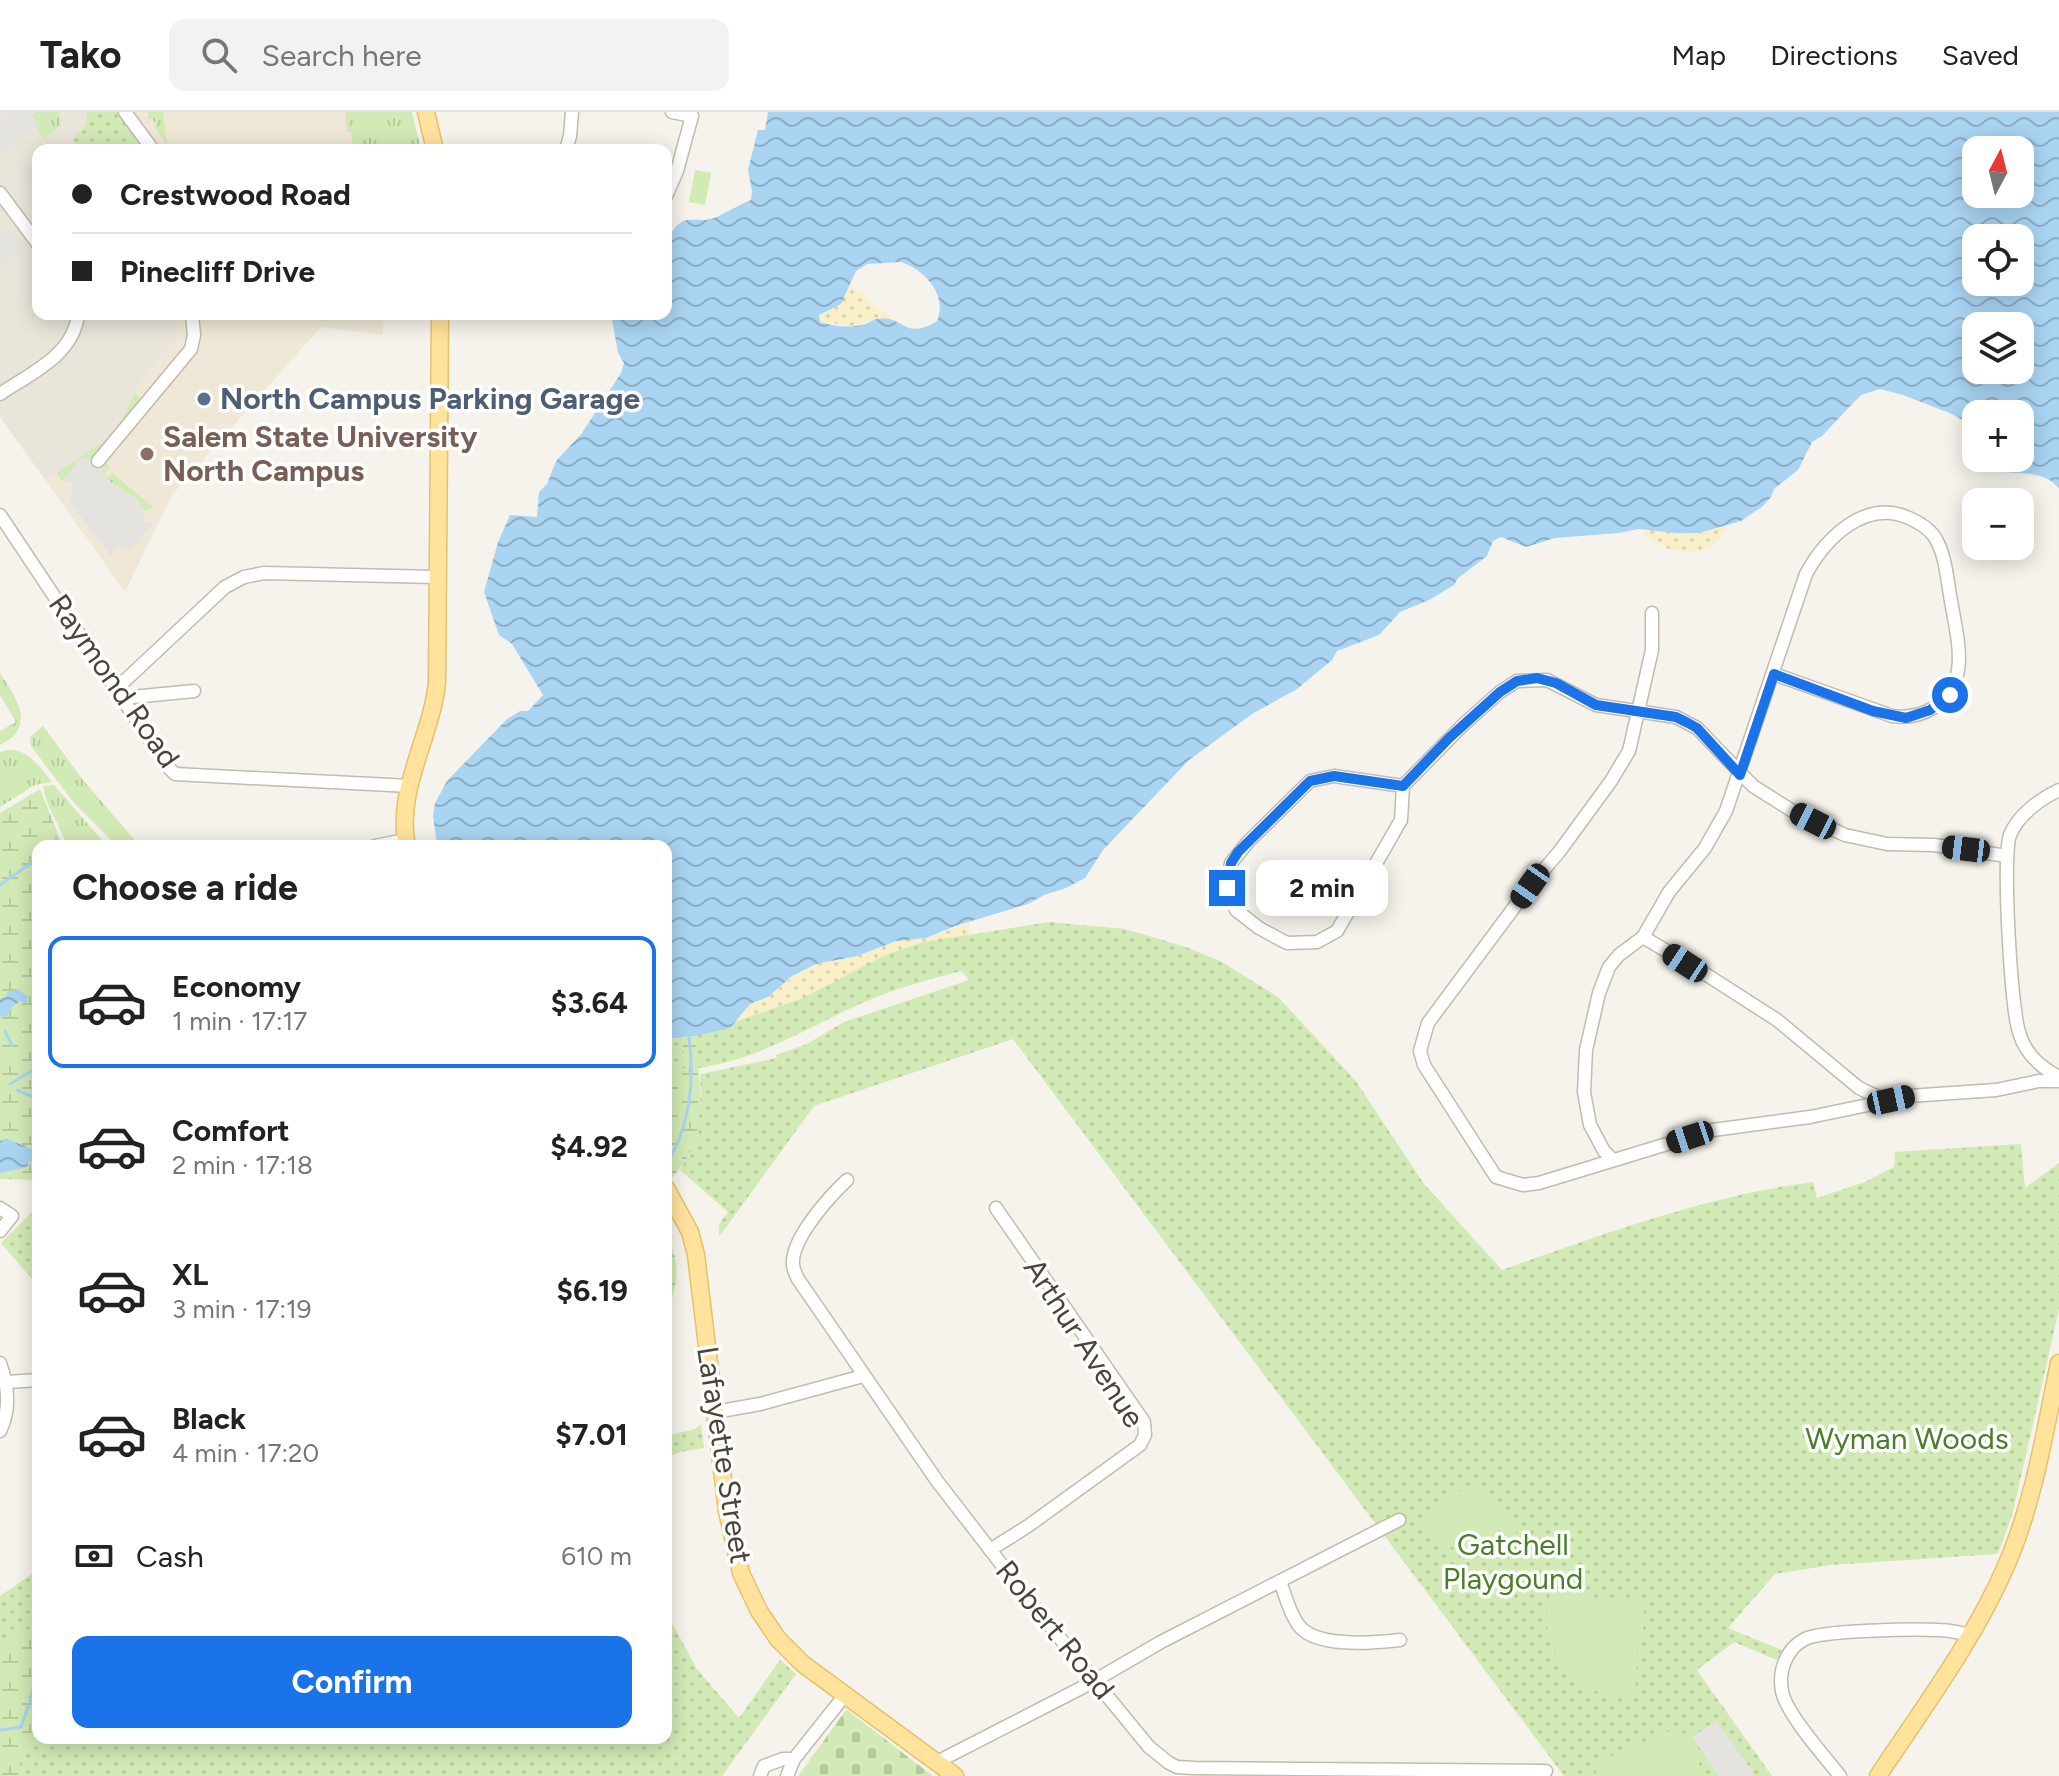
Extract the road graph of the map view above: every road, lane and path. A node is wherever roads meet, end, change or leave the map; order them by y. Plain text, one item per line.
1 (125, 112) edge
2 (426, 112) edge
3 (572, 112) edge
4 (672, 112) edge
5 (149, 144) edge
6 (434, 144) edge
7 (567, 144) edge
8 (672, 182) edge
9 (0, 193) edge
10 (32, 236) edge
11 (77, 320) edge
12 (193, 320) edge
13 (440, 320) edge
14 (0, 394) edge
15 (98, 461) dead end
16 (0, 515) edge
17 (437, 577) junction
18 (1652, 613) dead end
19 (1774, 674) junction
20 (194, 691) dead end
21 (119, 693) junction
22 (1638, 711) junction
23 (1740, 775) junction
24 (410, 786) junction
25 (1403, 786) junction
26 (2059, 790) edge
27 (406, 840) edge
28 (2007, 856) junction
29 (1643, 937) junction
30 (2059, 1079) edge
31 (1887, 1101) junction
32 (1613, 1160) junction
33 (847, 1180) dead end
34 (672, 1199) edge
35 (0, 1208) edge
36 (996, 1208) dead end
37 (0, 1231) edge
38 (0, 1363) edge
39 (2059, 1363) edge
40 (863, 1376) junction
41 (32, 1380) edge
42 (7, 1382) junction
43 (715, 1412) junction
44 (0, 1431) edge
45 (1399, 1520) dead end
46 (990, 1550) junction
47 (1280, 1581) junction
48 (1969, 1634) junction
49 (1400, 1640) dead end
50 (1095, 1680) junction
51 (845, 1695) junction
52 (794, 1759) junction
53 (937, 1762) junction
54 (1546, 1771) dead end
55 (1458, 1773) edge
56 (760, 1776) edge
57 (787, 1776) edge
58 (955, 1776) edge
59 (1840, 1776) edge
60 (1878, 1776) edge

1 - 5 street
2 - 6 main road
3 - 7 street
4 - 8 street
9 - 10 street
11 - 14 street
12 - 15 street
13 - 17 main road
16 - 21 street, Raymond Road
17 - 21 street
17 - 24 main road
18 - 22 street
19 - 19 street
19 - 23 street
20 - 21 street
21 - 24 street, Raymond Road
22 - 23 street
22 - 25 street
22 - 32 street
23 - 28 street
23 - 29 street
24 - 27 main road
25 - 25 street
26 - 28 street
28 - 30 street
29 - 31 street
29 - 32 street
30 - 31 street
31 - 32 street
33 - 40 street, Robert Road
34 - 43 main road, Lafayette Street
35 - 37 street
36 - 46 street, Arthur Avenue
38 - 42 street
39 - 48 main road
40 - 43 street
40 - 46 street, Robert Road
41 - 42 street
42 - 44 street
43 - 51 main road, Lafayette Street
45 - 47 street
46 - 50 street, Robert Road
47 - 49 street
47 - 50 street
48 - 59 street
48 - 60 main road
50 - 53 street
50 - 55 street, Robert Road
51 - 52 street
51 - 53 main road, Lafayette Street
52 - 56 street
52 - 57 street
53 - 58 main road, Lafayette Street
54 - 55 street, Robert Road

